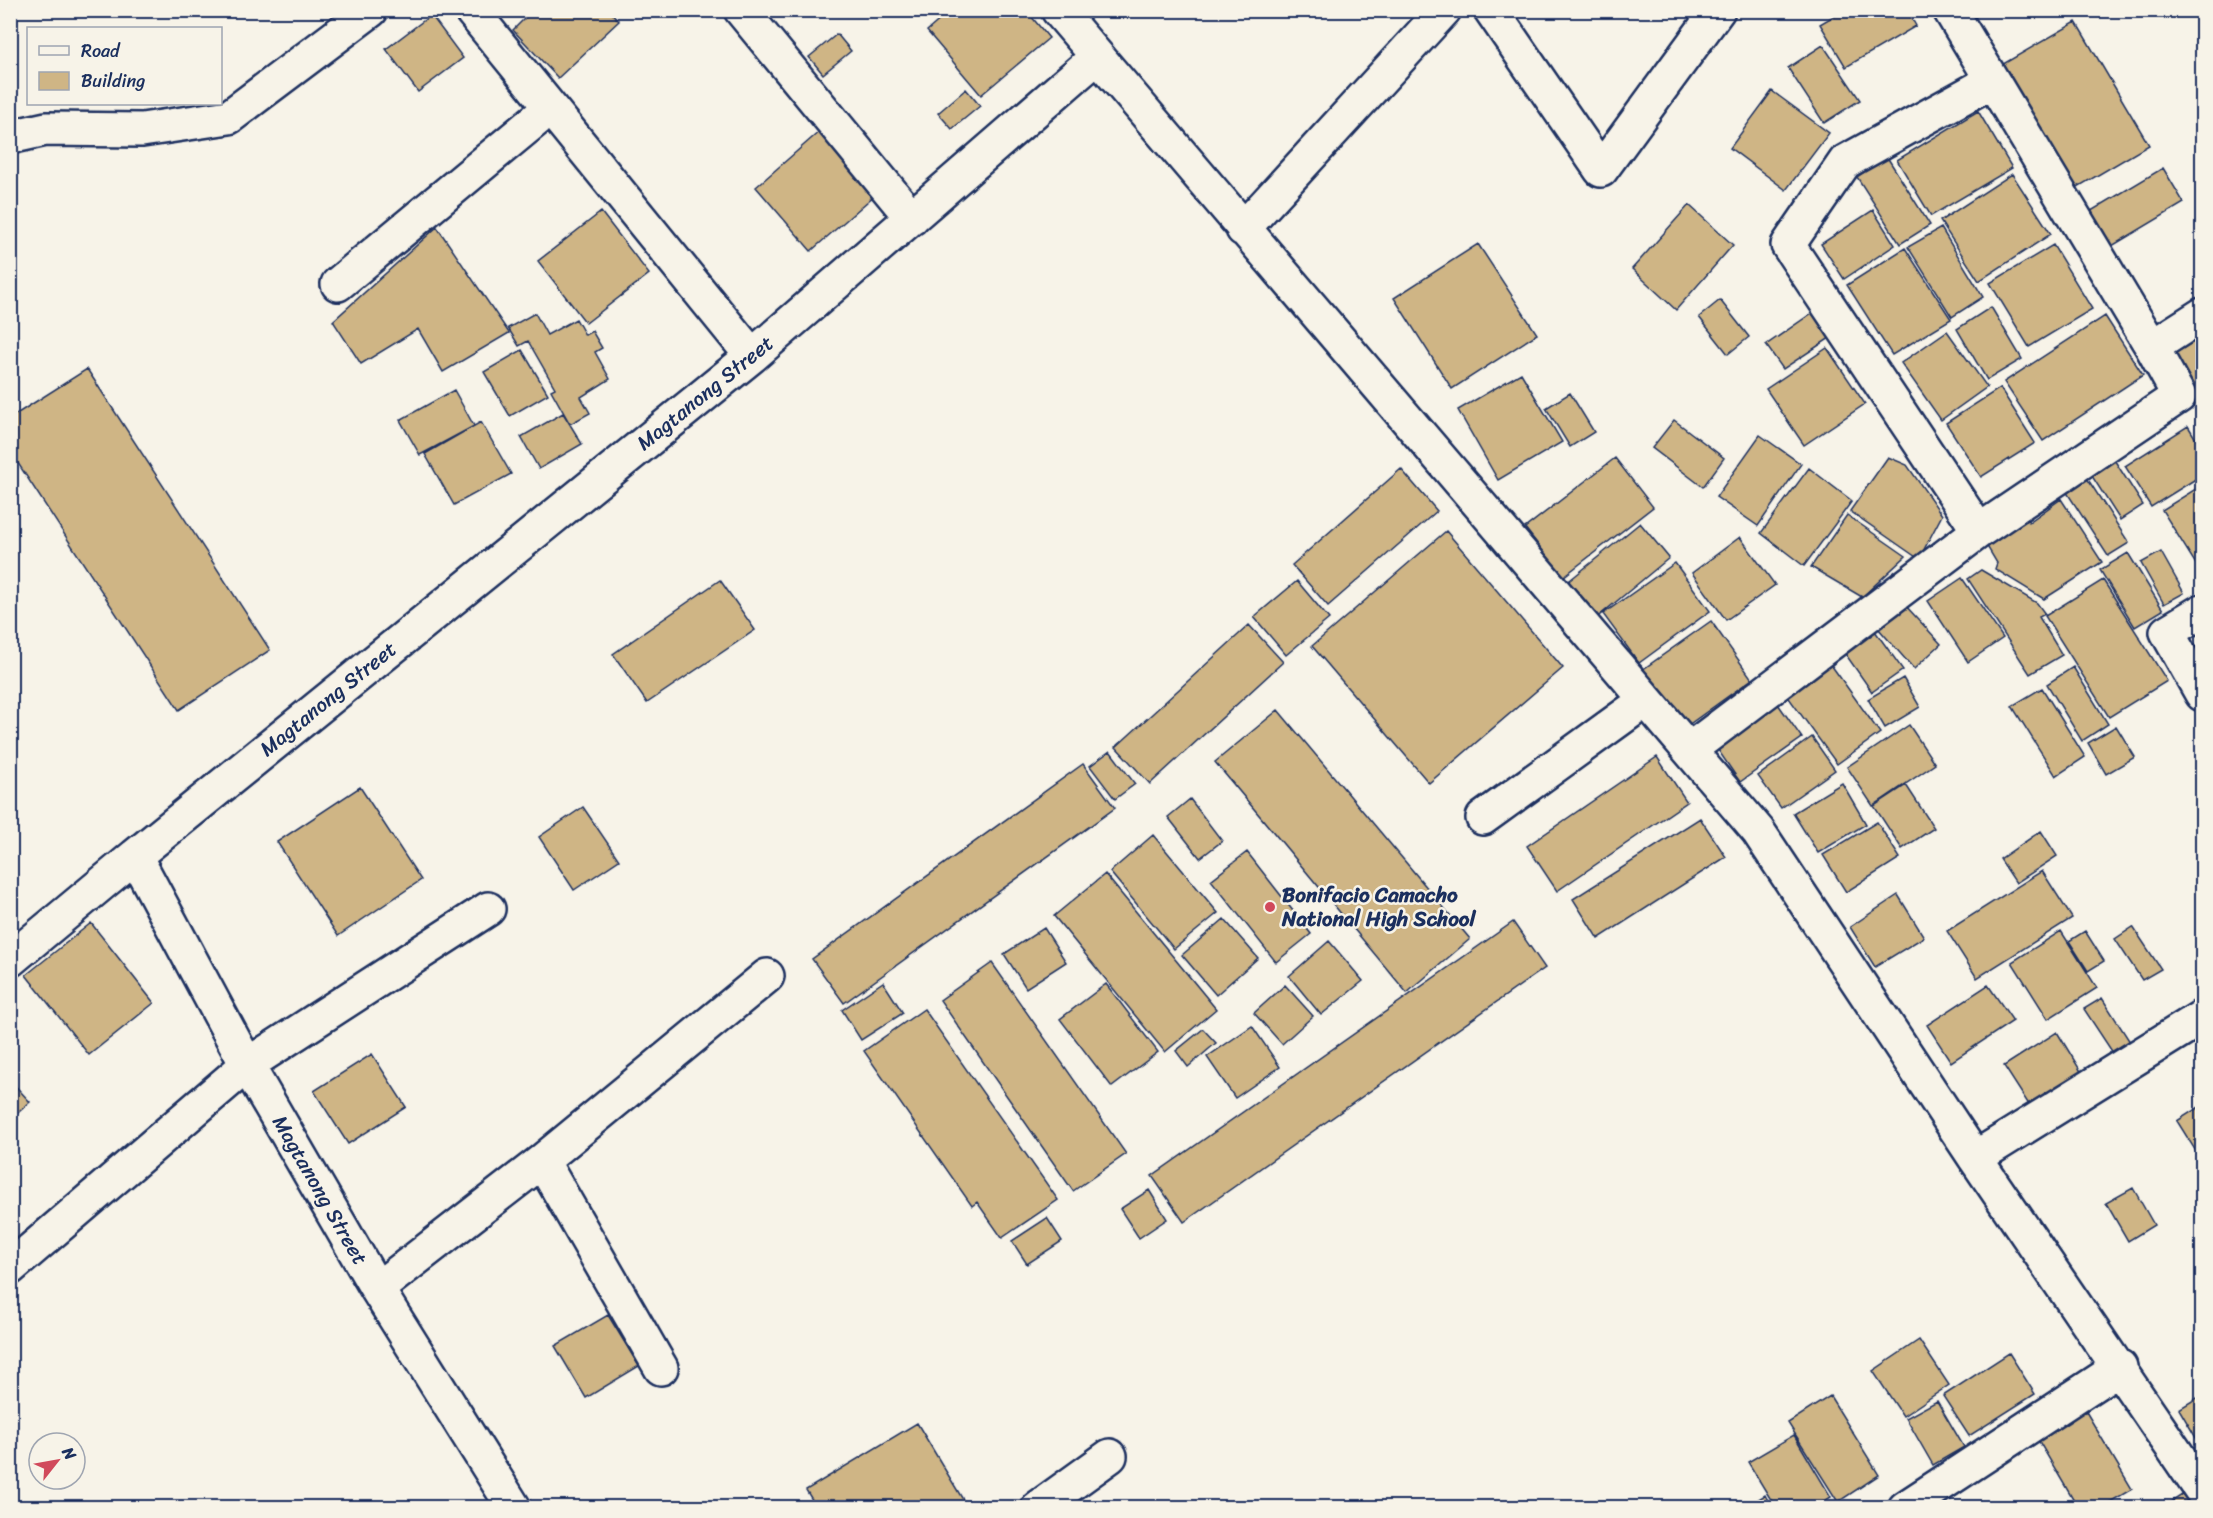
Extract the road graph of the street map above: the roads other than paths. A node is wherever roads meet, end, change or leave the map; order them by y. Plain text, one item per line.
1 (370, 10) edge
2 (471, 10) edge
3 (741, 10) edge
4 (1058, 10) edge
5 (1444, 10) edge
6 (1491, 10) edge
7 (1718, 10) edge
8 (1950, 10) edge
9 (1097, 57) junction
10 (1992, 81) junction
11 (550, 108) junction
12 (10, 137) edge
13 (912, 218) junction
14 (1243, 229) junction
15 (338, 284) dead end
16 (2202, 315) edge
17 (2152, 347) junction
18 (752, 356) junction
19 (1979, 531) junction
20 (2202, 611) edge
21 (2202, 694) edge
22 (1646, 700) junction
23 (1689, 750) junction
24 (1483, 818) dead end
25 (135, 856) junction
26 (488, 909) dead end
27 (10, 960) edge
28 (766, 976) dead end
29 (2202, 1017) edge
30 (247, 1065) junction
31 (1975, 1158) junction
32 (542, 1161) junction
33 (10, 1268) edge
34 (377, 1288) junction
35 (2120, 1367) junction
36 (661, 1368) dead end
37 (1110, 1456) dead end
38 (2199, 1479) edge
39 (514, 1508) edge
40 (1038, 1508) edge
41 (1905, 1508) edge

1 - 12 street
2 - 11 street
3 - 13 street
4 - 9 street
5 - 14 street
6 - 7 street
8 - 10 street
9 - 13 street, Magtanong Street
9 - 14 street
10 - 17 street
10 - 19 street
11 - 15 street
11 - 18 street
13 - 18 street, Magtanong Street
14 - 22 street
16 - 17 street
17 - 19 street
18 - 25 street, Magtanong Street
19 - 23 street
20 - 21 street
22 - 23 street
22 - 24 street
23 - 31 street
25 - 27 street
25 - 30 street, Magtanong Street
26 - 30 street
28 - 32 street
29 - 31 street
30 - 33 street
30 - 34 street, Magtanong Street
31 - 35 street
32 - 34 street
32 - 36 street
34 - 39 street, Magtanong Street
35 - 38 street
35 - 41 street
37 - 40 street

